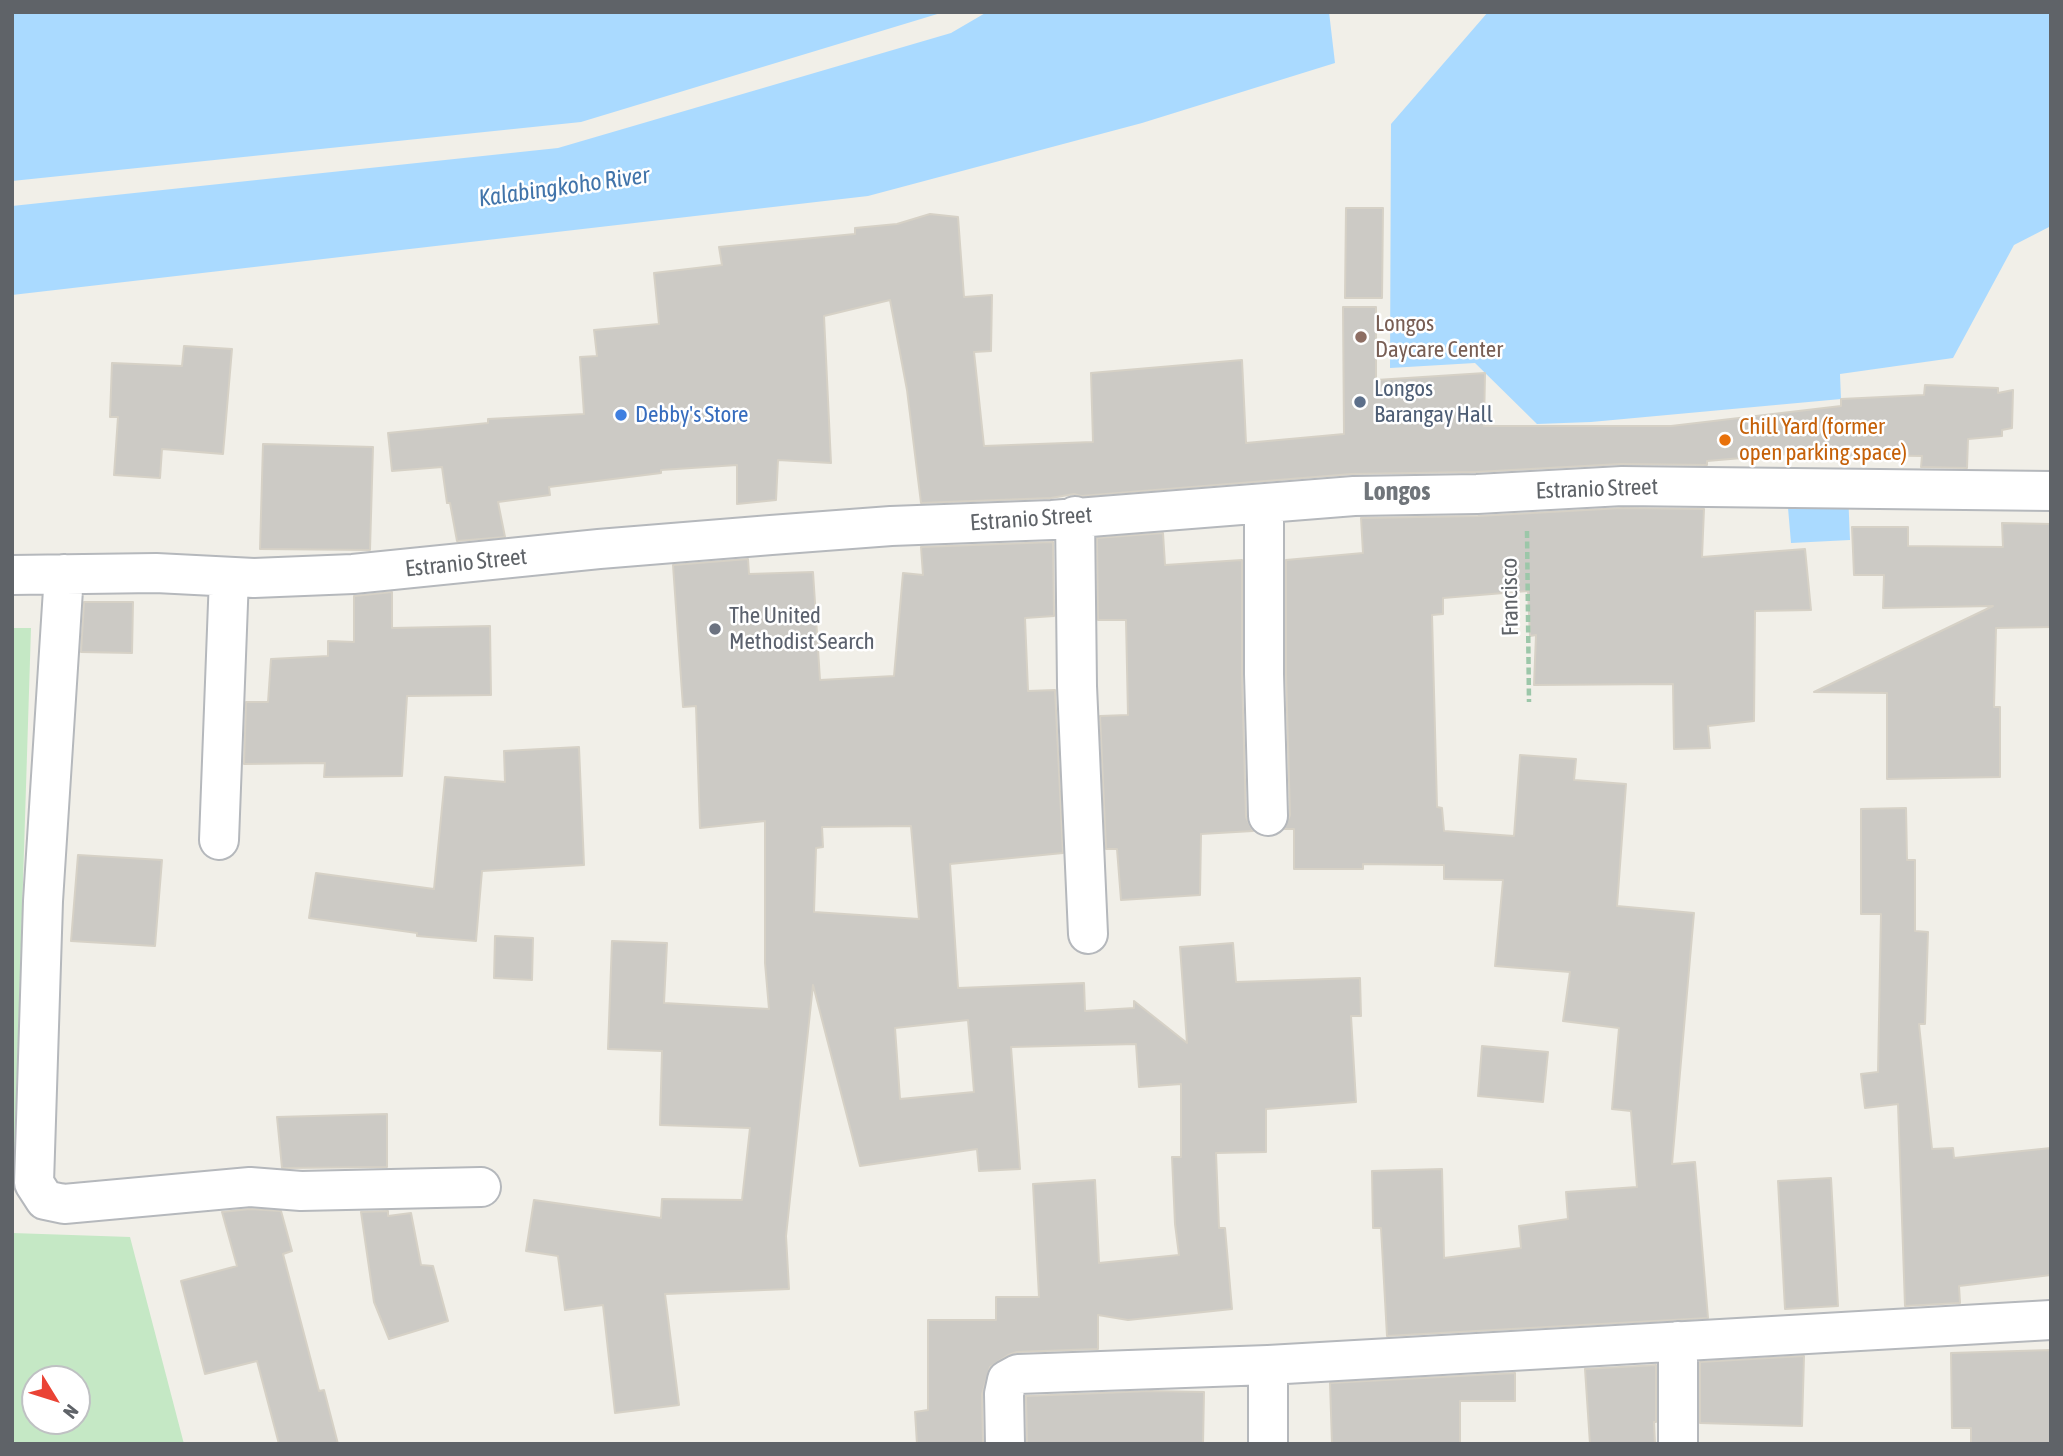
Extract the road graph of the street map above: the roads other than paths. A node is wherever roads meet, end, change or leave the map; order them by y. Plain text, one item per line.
1 (2051, 491) edge
2 (1264, 504) junction
3 (1075, 516) junction
4 (64, 574) junction
5 (12, 575) edge
6 (229, 577) junction
7 (1268, 816) dead end
8 (219, 840) dead end
9 (1088, 934) dead end
10 (481, 1187) dead end
11 (2051, 1320) edge
12 (1678, 1341) junction
13 (1268, 1365) junction
14 (1005, 1444) edge
15 (1268, 1444) edge
16 (1678, 1444) edge

1 - 2 street, Estranio Street
2 - 3 street, Estranio Street
2 - 7 street
3 - 6 street, Estranio Street
3 - 9 street
4 - 5 street, Estranio Street
4 - 6 street, Estranio Street
4 - 10 street
6 - 8 street
11 - 12 street
12 - 13 street
12 - 16 street
13 - 14 street
13 - 15 street

